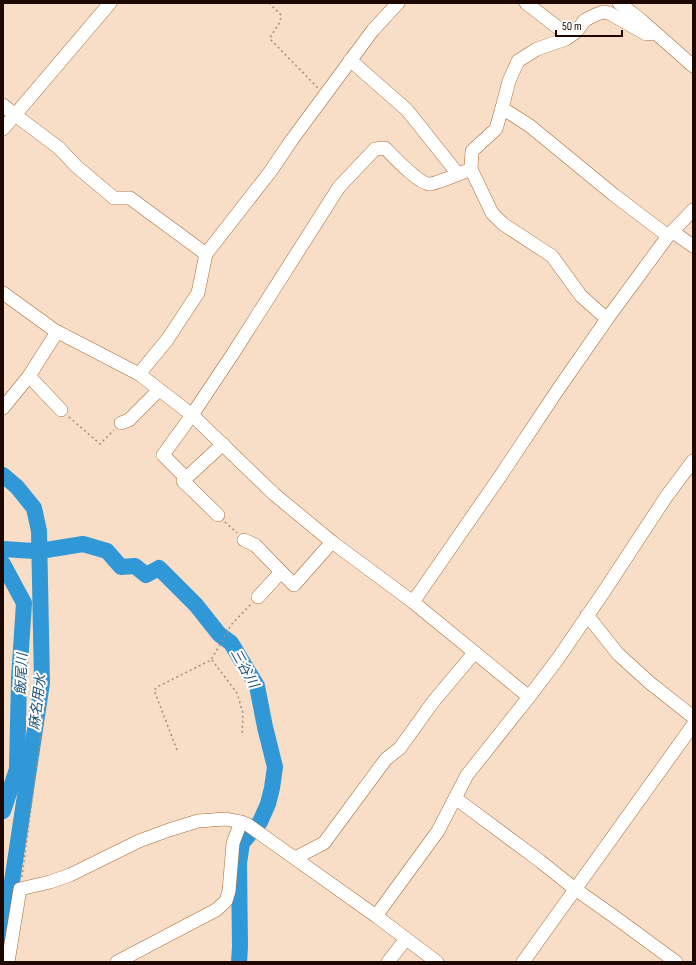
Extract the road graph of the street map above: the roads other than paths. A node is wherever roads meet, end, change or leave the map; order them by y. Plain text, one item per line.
1 (110, 3) edge
2 (398, 3) edge
3 (526, 3) edge
4 (619, 3) edge
5 (655, 33) junction
6 (569, 36) junction
7 (350, 60) junction
8 (693, 66) edge
9 (3, 104) edge
10 (502, 108) junction
11 (15, 115) junction
12 (3, 129) edge
13 (471, 169) junction
14 (458, 174) junction
15 (693, 210) edge
16 (670, 234) junction
17 (693, 246) edge
18 (206, 254) junction
19 (3, 293) edge
20 (607, 319) junction
21 (57, 332) junction
22 (139, 374) junction
23 (29, 376) junction
24 (159, 390) junction
25 (3, 408) edge
26 (61, 410) road end
27 (192, 415) junction
28 (121, 423) road end
29 (222, 444) junction
30 (693, 461) edge
31 (186, 478) junction
32 (218, 515) road end
33 (244, 540) road end
34 (332, 542) junction
35 (281, 572) junction
36 (258, 597) road end
37 (413, 602) junction
38 (587, 615) junction
39 (474, 653) junction
40 (529, 697) junction
41 (693, 717) edge
42 (693, 725) edge
43 (455, 798) junction
44 (245, 823) junction
45 (296, 858) junction
46 (574, 889) junction
47 (376, 916) junction
48 (406, 939) junction
49 (8, 962) edge
50 (117, 962) edge
51 (388, 962) edge
52 (437, 962) edge
53 (523, 962) edge
54 (676, 962) edge

1 - 11 street
2 - 7 street
3 - 6 street
4 - 5 street
5 - 6 street
5 - 8 street
6 - 10 street
7 - 14 street
7 - 18 street
9 - 11 street
10 - 13 street
10 - 16 street
11 - 12 street
11 - 18 street
13 - 14 street
13 - 20 street
14 - 27 street
15 - 16 street
16 - 17 street
16 - 20 street
18 - 22 street
19 - 21 street
20 - 37 street
21 - 22 street
21 - 23 street
22 - 24 street
23 - 25 street
23 - 26 street
24 - 27 street
24 - 28 street
27 - 29 street
27 - 31 street
29 - 31 street
29 - 34 street
30 - 38 street
31 - 32 street
33 - 35 street
34 - 35 street
34 - 37 street
35 - 36 street
37 - 39 street
38 - 40 street
38 - 41 street
39 - 40 street
39 - 45 street
40 - 43 street
42 - 46 street
43 - 46 street
43 - 47 street
44 - 45 street
44 - 49 street
44 - 50 street
45 - 47 street
46 - 53 street
46 - 54 street
47 - 48 street
48 - 51 street
48 - 52 street

